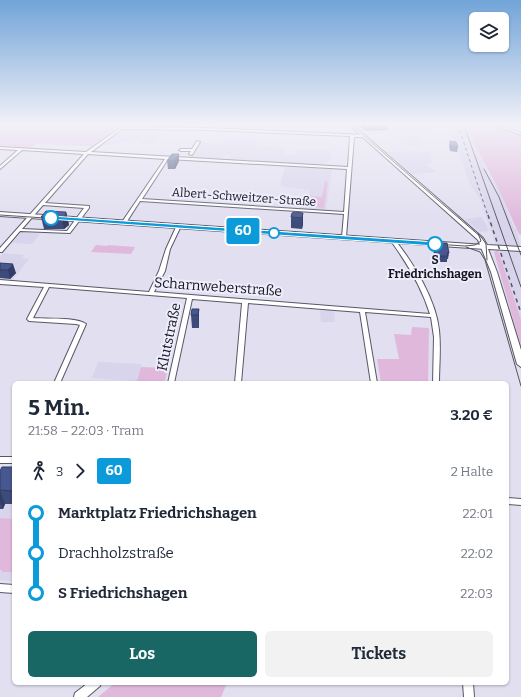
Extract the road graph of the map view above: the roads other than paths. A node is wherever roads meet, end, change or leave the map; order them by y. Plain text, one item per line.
1 (12, 158) edge
2 (83, 158) edge
3 (159, 158) edge
4 (167, 158) junction
5 (351, 158) edge
6 (389, 158) edge
7 (0, 168) edge
8 (350, 168) junction
9 (140, 200) junction
10 (41, 204) junction
11 (346, 213) junction
12 (0, 214) edge
13 (30, 216) junction
14 (78, 219) junction
15 (44, 222) junction
16 (124, 222) junction
17 (178, 228) junction
18 (18, 230) junction
19 (37, 231) junction
20 (344, 237) junction
21 (393, 241) junction
22 (485, 247) junction
23 (521, 249) edge
24 (0, 251) edge
25 (0, 282) edge
26 (47, 286) junction
27 (151, 294) junction
28 (190, 297) junction
29 (245, 301) junction
30 (362, 310) junction
31 (434, 316) junction
32 (521, 364) edge
33 (58, 381) edge
34 (172, 381) edge
35 (238, 381) edge
36 (374, 381) edge
37 (436, 381) edge
38 (0, 460) edge
39 (12, 460) edge
40 (509, 501) edge
41 (521, 502) edge
42 (0, 588) edge
43 (12, 589) edge
44 (94, 685) edge
45 (468, 685) edge
46 (79, 697) edge
47 (469, 697) edge

1 - 7 street
2 - 10 street
3 - 4 street
4 - 8 street
4 - 9 street
5 - 8 street
6 - 22 main road
8 - 11 street
9 - 11 street, Albert-Schweitzer-Straße
9 - 16 street
10 - 13 street
10 - 14 street
11 - 20 street
12 - 13 street
13 - 15 street
13 - 18 street
14 - 15 street
14 - 16 street
14 - 19 street
15 - 19 street
16 - 17 street
17 - 20 street
17 - 27 street
18 - 19 street
18 - 24 street
20 - 21 street
21 - 22 street
21 - 31 street
22 - 23 main road
22 - 32 main road
25 - 26 street, Scharnweberstraße
26 - 27 street, Scharnweberstraße
26 - 33 street
27 - 28 street, Scharnweberstraße
28 - 29 street, Scharnweberstraße
28 - 34 street, Klutstraße
29 - 30 street, Scharnweberstraße
29 - 35 street
30 - 31 street, Scharnweberstraße
30 - 36 street
31 - 37 street
38 - 39 street
40 - 41 street
42 - 43 street
44 - 46 street
45 - 47 street

